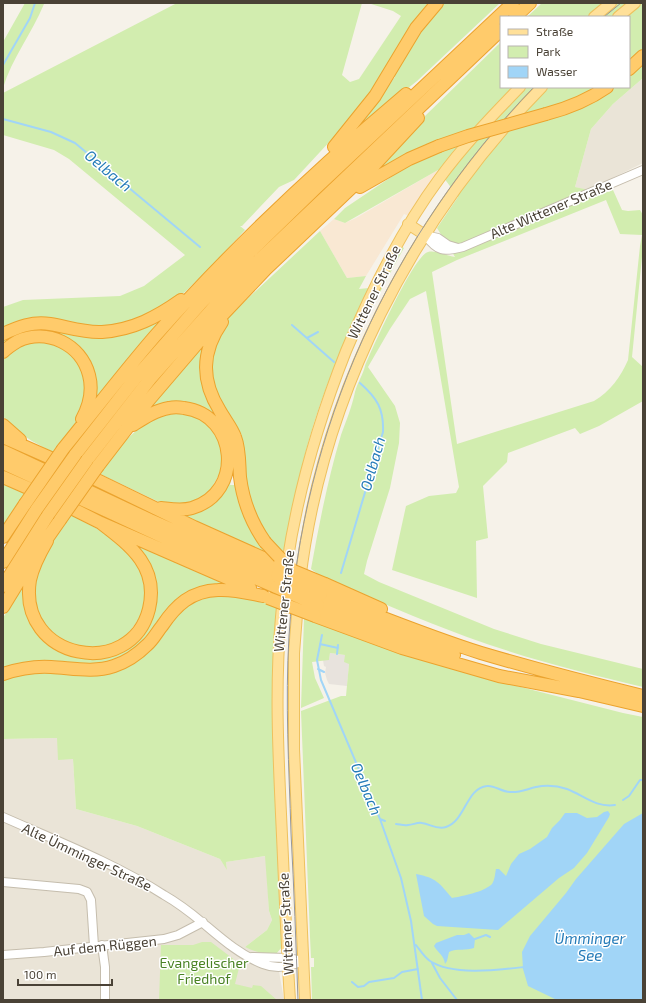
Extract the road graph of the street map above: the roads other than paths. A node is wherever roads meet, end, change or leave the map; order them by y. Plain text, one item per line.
1 (437, 3) edge
2 (512, 3) edge
3 (530, 3) edge
4 (611, 3) edge
5 (636, 3) edge
6 (516, 16) edge
7 (595, 16) edge
8 (619, 16) edge
9 (500, 31) edge
10 (479, 50) junction
11 (643, 56) edge
12 (630, 69) edge
13 (440, 71) junction
14 (519, 88) edge
15 (541, 88) edge
16 (605, 88) edge
17 (643, 170) edge
18 (308, 179) junction
19 (320, 192) junction
20 (333, 206) junction
21 (408, 224) junction
22 (425, 235) junction
23 (253, 257) junction
24 (211, 275) junction
25 (243, 293) junction
26 (3, 334) edge
27 (3, 352) edge
28 (3, 425) edge
29 (128, 427) junction
30 (3, 437) edge
31 (63, 449) junction
32 (3, 451) edge
33 (33, 451) junction
34 (3, 463) edge
35 (3, 477) edge
36 (154, 508) junction
37 (101, 523) junction
38 (3, 538) edge
39 (46, 541) junction
40 (3, 562) edge
41 (298, 573) junction
42 (277, 576) junction
43 (3, 586) edge
44 (265, 597) junction
45 (320, 600) junction
46 (3, 607) edge
47 (3, 674) edge
48 (643, 696) edge
49 (643, 706) edge
50 (3, 818) edge
51 (3, 882) edge
52 (203, 922) junction
53 (98, 946) junction
54 (3, 955) edge
55 (304, 961) junction
56 (288, 962) junction
57 (105, 1000) edge
58 (290, 1000) edge
59 (305, 1000) edge

1 - 18 highway
2 - 13 highway
3 - 6 highway
4 - 7 main road
5 - 8 main road
9 - 10 highway
10 - 19 highway
10 - 20 highway
11 - 12 highway
13 - 18 highway
13 - 19 highway
14 - 21 main road, Wittener Straße
15 - 22 main road, Wittener Straße
16 - 20 highway, bridge
17 - 22 street, Alte Wittener Straße
18 - 23 highway
19 - 23 highway
20 - 23 highway
21 - 22 main road
21 - 56 main road, Wittener Straße
22 - 55 main road, Wittener Straße
23 - 24 highway
23 - 25 highway
23 - 40 highway, bridge
23 - 43 highway, bridge
24 - 26 highway
24 - 31 highway
25 - 29 highway
25 - 41 highway, bridge
27 - 31 highway
28 - 33 highway
29 - 36 highway
29 - 39 highway, bridge
30 - 33 highway
31 - 38 highway, bridge
32 - 42 highway
33 - 36 highway
34 - 42 highway
35 - 37 highway
36 - 42 highway
37 - 39 highway
37 - 44 highway
39 - 46 highway
41 - 42 highway, bridge
41 - 45 highway, bridge
42 - 45 highway, bridge
44 - 45 highway, bridge
44 - 47 highway
45 - 48 highway
45 - 49 highway
50 - 52 street, Alte Ümminger Straße
51 - 53 street
52 - 53 street, Auf dem Rüggen
52 - 56 street, Alte Ümminger Straße
53 - 54 street, Auf dem Rüggen
53 - 57 street
55 - 56 street, Alte Ümminger Straße
55 - 59 main road, Wittener Straße
56 - 58 main road, Wittener Straße

